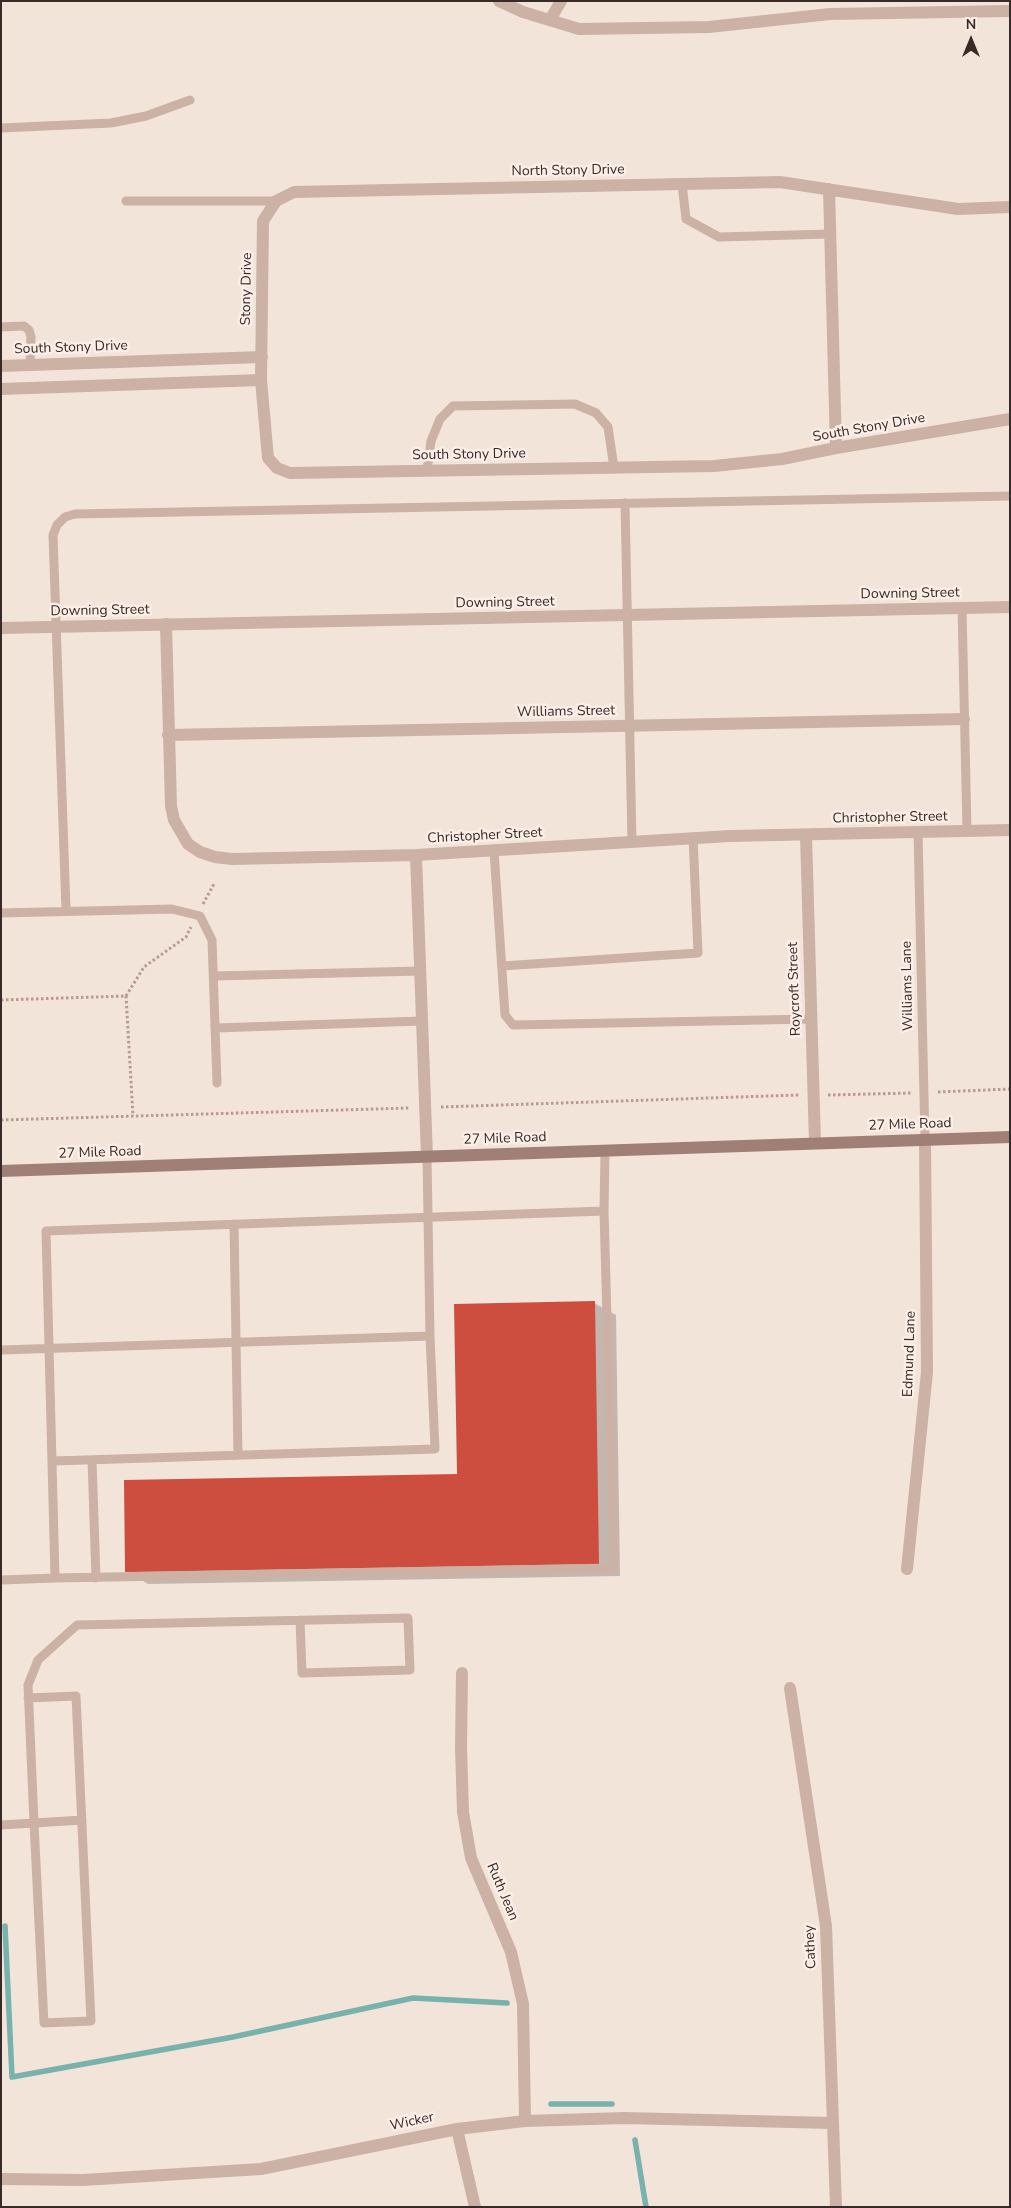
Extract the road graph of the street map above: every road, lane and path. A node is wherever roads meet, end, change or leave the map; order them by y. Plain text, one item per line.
1 (499, 1) edge
2 (560, 1) edge
3 (831, 8) edge
4 (1010, 11) edge
5 (550, 20) junction
6 (190, 100) dead end
7 (1, 128) edge
8 (682, 184) junction
9 (828, 189) junction
10 (126, 201) dead end
11 (276, 201) junction
12 (1010, 207) edge
13 (830, 234) junction
14 (1, 327) edge
15 (262, 357) junction
16 (30, 365) junction
17 (1, 366) edge
18 (261, 380) junction
19 (1, 389) edge
20 (1010, 419) edge
21 (836, 448) junction
22 (614, 468) junction
23 (427, 471) junction
24 (1010, 496) edge
25 (626, 503) junction
26 (1010, 607) edge
27 (962, 608) junction
28 (627, 616) junction
29 (166, 624) junction
30 (55, 626) junction
31 (1, 628) edge
32 (964, 720) junction
33 (629, 726) junction
34 (168, 736) junction
35 (966, 830) junction
36 (1010, 830) edge
37 (918, 832) junction
38 (806, 835) junction
39 (693, 837) junction
40 (632, 842) junction
41 (494, 851) junction
42 (416, 855) junction
43 (215, 882) dead end
44 (66, 910) junction
45 (1, 913) edge
46 (197, 915) junction
47 (502, 966) junction
48 (420, 971) junction
49 (215, 976) junction
50 (126, 996) junction
51 (1, 1000) edge
52 (811, 1019) junction
53 (422, 1022) junction
54 (216, 1028) junction
55 (218, 1083) dead end
56 (800, 1095) dead end
57 (438, 1107) dead end
58 (410, 1108) dead end
59 (133, 1116) junction
60 (1, 1120) edge
61 (1010, 1137) edge
62 (925, 1140) junction
63 (815, 1143) junction
64 (605, 1151) junction
65 (427, 1157) junction
66 (1, 1171) edge
67 (604, 1212) junction
68 (428, 1218) junction
69 (234, 1224) junction
70 (430, 1336) junction
71 (237, 1342) junction
72 (50, 1347) junction
73 (1, 1350) edge
74 (238, 1455) junction
75 (92, 1460) junction
76 (53, 1461) junction
77 (907, 1569) dead end
78 (55, 1578) junction
79 (96, 1578) junction
80 (1, 1580) edge
81 (300, 1620) junction
82 (462, 1673) dead end
83 (790, 1688) dead end
84 (28, 1698) junction
85 (82, 1820) junction
86 (34, 1824) junction
87 (1, 1825) edge
88 (525, 2121) junction
89 (832, 2123) junction
90 (457, 2129) junction
91 (1, 2178) edge
92 (475, 2207) edge
93 (836, 2207) edge

1 - 5 street
2 - 5 street
3 - 4 street
3 - 5 street
6 - 7 lane
8 - 9 street, North Stony Drive
8 - 11 street, North Stony Drive
8 - 13 lane
9 - 12 street, North Stony Drive
9 - 13 street
10 - 11 lane, North Stony Drive
11 - 15 street, Stony Drive
13 - 21 street
14 - 16 lane
15 - 16 street, South Stony Drive
15 - 18 street, Stony Drive
16 - 17 street, South Stony Drive
18 - 19 street
18 - 23 street, South Stony Drive
20 - 21 street, South Stony Drive
21 - 22 street, South Stony Drive
22 - 23 street, South Stony Drive
22 - 23 lane
24 - 25 lane
25 - 28 lane
25 - 30 lane
26 - 27 street, Downing Street
27 - 28 street, Downing Street
27 - 32 lane
28 - 29 street, Downing Street
28 - 33 lane
29 - 30 street, Downing Street
29 - 34 street, Christopher Street
30 - 31 street, Downing Street
30 - 44 lane
32 - 33 street, Williams Street
32 - 35 lane
33 - 34 street, Williams Street
33 - 40 lane
34 - 42 street, Christopher Street
35 - 36 street, Christopher Street
35 - 37 street, Christopher Street
37 - 38 street, Christopher Street
37 - 62 lane, Williams Lane
38 - 39 street, Christopher Street
38 - 52 street, Roycroft Street
39 - 40 street, Christopher Street
39 - 47 lane
40 - 41 street, Christopher Street
41 - 42 street, Christopher Street
41 - 47 lane
42 - 48 street
43 - 46 path
44 - 45 lane
44 - 46 lane
46 - 49 lane
46 - 50 path
47 - 52 lane
48 - 49 lane
48 - 53 street
49 - 54 lane
50 - 51 path
50 - 59 path
52 - 63 street, Roycroft Street
53 - 54 lane
53 - 65 street
54 - 55 lane
56 - 57 path
58 - 59 path
59 - 60 path
61 - 62 street, 27 Mile Road
62 - 63 street, 27 Mile Road
62 - 77 street, Edmund Lane
63 - 64 street, 27 Mile Road
64 - 65 street, 27 Mile Road
64 - 67 lane
65 - 66 street, 27 Mile Road
65 - 68 lane
67 - 68 lane
67 - 79 lane
68 - 69 lane
68 - 70 lane
69 - 71 lane
69 - 72 lane
70 - 71 lane
70 - 74 lane
71 - 72 lane
71 - 74 lane
72 - 73 lane
72 - 76 lane
74 - 75 lane
75 - 76 lane
75 - 79 lane
76 - 78 lane
78 - 79 lane
78 - 80 lane
81 - 81 lane
81 - 84 lane
82 - 88 street, Ruth Jean
83 - 89 street, Cathey
84 - 85 lane
84 - 86 lane
85 - 86 lane
85 - 86 lane
86 - 87 lane
88 - 89 street, Wicker
88 - 90 street, Wicker
89 - 93 street, Cathey
90 - 91 street, Wicker
90 - 92 street

